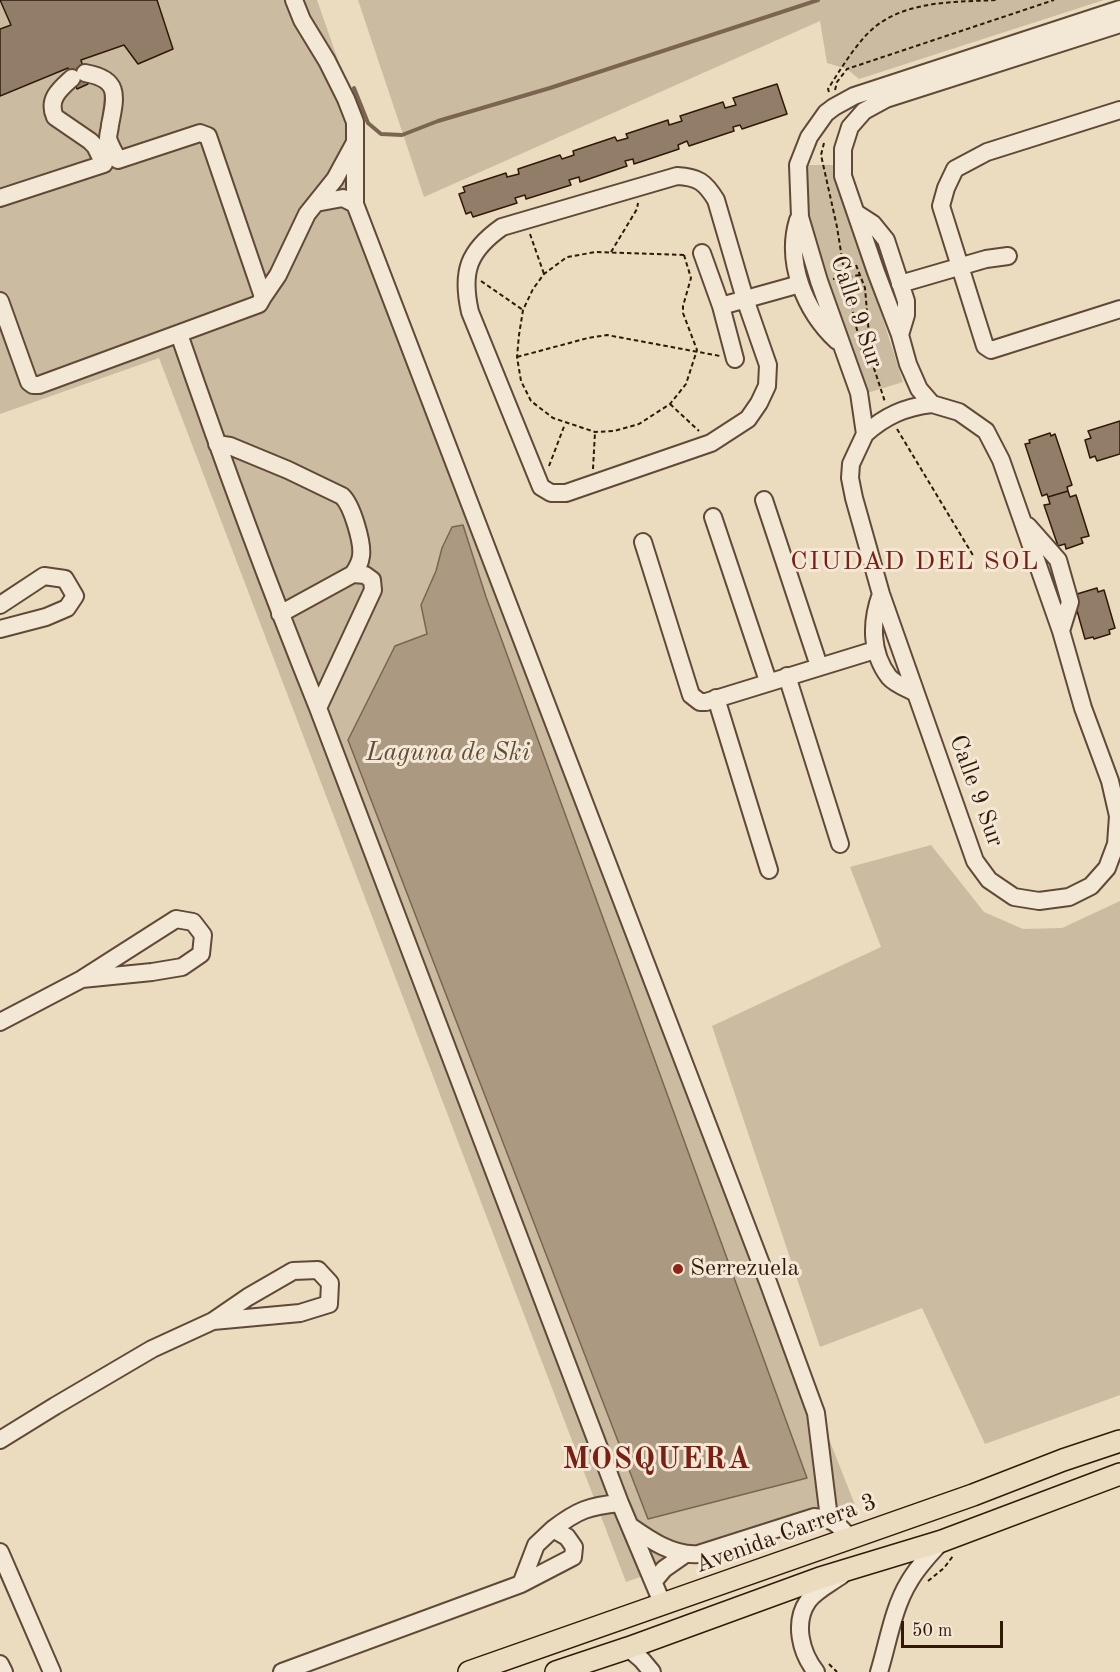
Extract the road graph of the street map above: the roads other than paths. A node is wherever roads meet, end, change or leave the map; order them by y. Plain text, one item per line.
1 (294, 0) edge
2 (1120, 9) edge
3 (1120, 24) edge
4 (1120, 110) edge
5 (355, 141) junction
6 (111, 162) junction
7 (0, 198) edge
8 (316, 202) junction
9 (354, 204) junction
10 (856, 213) junction
11 (800, 216) junction
12 (702, 253) dead end
13 (1008, 256) dead end
14 (961, 266) junction
15 (800, 284) junction
16 (900, 284) junction
17 (263, 297) junction
18 (745, 299) junction
19 (0, 301) edge
20 (721, 306) junction
21 (1120, 309) edge
22 (179, 334) junction
23 (900, 336) junction
24 (841, 344) junction
25 (735, 359) road end
26 (932, 404) junction
27 (865, 434) junction
28 (217, 444) junction
29 (764, 500) dead end
30 (713, 517) dead end
31 (643, 542) dead end
32 (353, 574) junction
33 (881, 594) junction
34 (0, 605) edge
35 (280, 614) junction
36 (0, 629) edge
37 (876, 650) junction
38 (819, 666) junction
39 (787, 676) junction
40 (768, 681) junction
41 (914, 692) junction
42 (716, 698) junction
43 (318, 708) junction
44 (840, 844) dead end
45 (769, 870) dead end
46 (81, 979) junction
47 (0, 1022) edge
48 (213, 1322) junction
49 (0, 1440) edge
50 (1120, 1442) edge
51 (1120, 1474) edge
52 (620, 1503) junction
53 (826, 1518) junction
54 (630, 1526) junction
55 (553, 1529) junction
56 (850, 1538) junction
57 (942, 1541) junction
58 (0, 1552) edge
59 (684, 1555) junction
60 (851, 1568) junction
61 (654, 1581) junction
62 (521, 1584) junction
63 (663, 1605) junction
64 (628, 1648) junction
65 (821, 1666) edge
66 (52, 1672) edge
67 (282, 1672) edge
68 (469, 1672) edge
69 (556, 1672) edge
70 (652, 1672) edge
71 (879, 1672) edge

1 - 5 street
2 - 11 street, Calle 9 Sur
3 - 10 street, Calle 9 Sur
4 - 14 street
5 - 8 street
5 - 9 street
6 - 6 street
6 - 7 street
6 - 17 street
8 - 9 street
8 - 17 street
9 - 53 street
10 - 16 street
10 - 23 street, Calle 9 Sur
11 - 15 street
11 - 24 street, Calle 9 Sur
12 - 20 street
13 - 14 street
14 - 16 street
14 - 21 street
15 - 18 street
15 - 24 street
16 - 23 street
17 - 22 street
18 - 18 street
18 - 20 street
19 - 22 street
20 - 25 street
22 - 28 street
23 - 26 street, Calle 9 Sur
24 - 27 street, Calle 9 Sur
26 - 27 street
26 - 41 street, Calle 9 Sur
27 - 33 street, Calle 9 Sur
28 - 32 street
28 - 35 street
29 - 38 street
30 - 40 street
31 - 42 street
32 - 35 street
32 - 43 street
33 - 37 street
33 - 41 street, Calle 9 Sur
34 - 36 street
35 - 43 street
37 - 38 street
37 - 41 street
38 - 39 street
39 - 40 street
39 - 44 street
40 - 42 street
42 - 45 street
43 - 52 street
46 - 46 street
46 - 47 street
48 - 48 street
48 - 49 street
50 - 56 main road, Avenida Carrera 3
51 - 57 main road
52 - 54 street
52 - 55 street
53 - 56 street
53 - 59 street
54 - 59 street
54 - 61 street
55 - 62 street
55 - 62 street
56 - 63 main road, Avenida Carrera 3
57 - 60 main road
57 - 71 street
58 - 66 street
59 - 61 street
60 - 64 main road
60 - 65 street
61 - 63 street
62 - 67 street
63 - 68 main road, Avenida Carrera 3
64 - 69 main road
64 - 70 street

